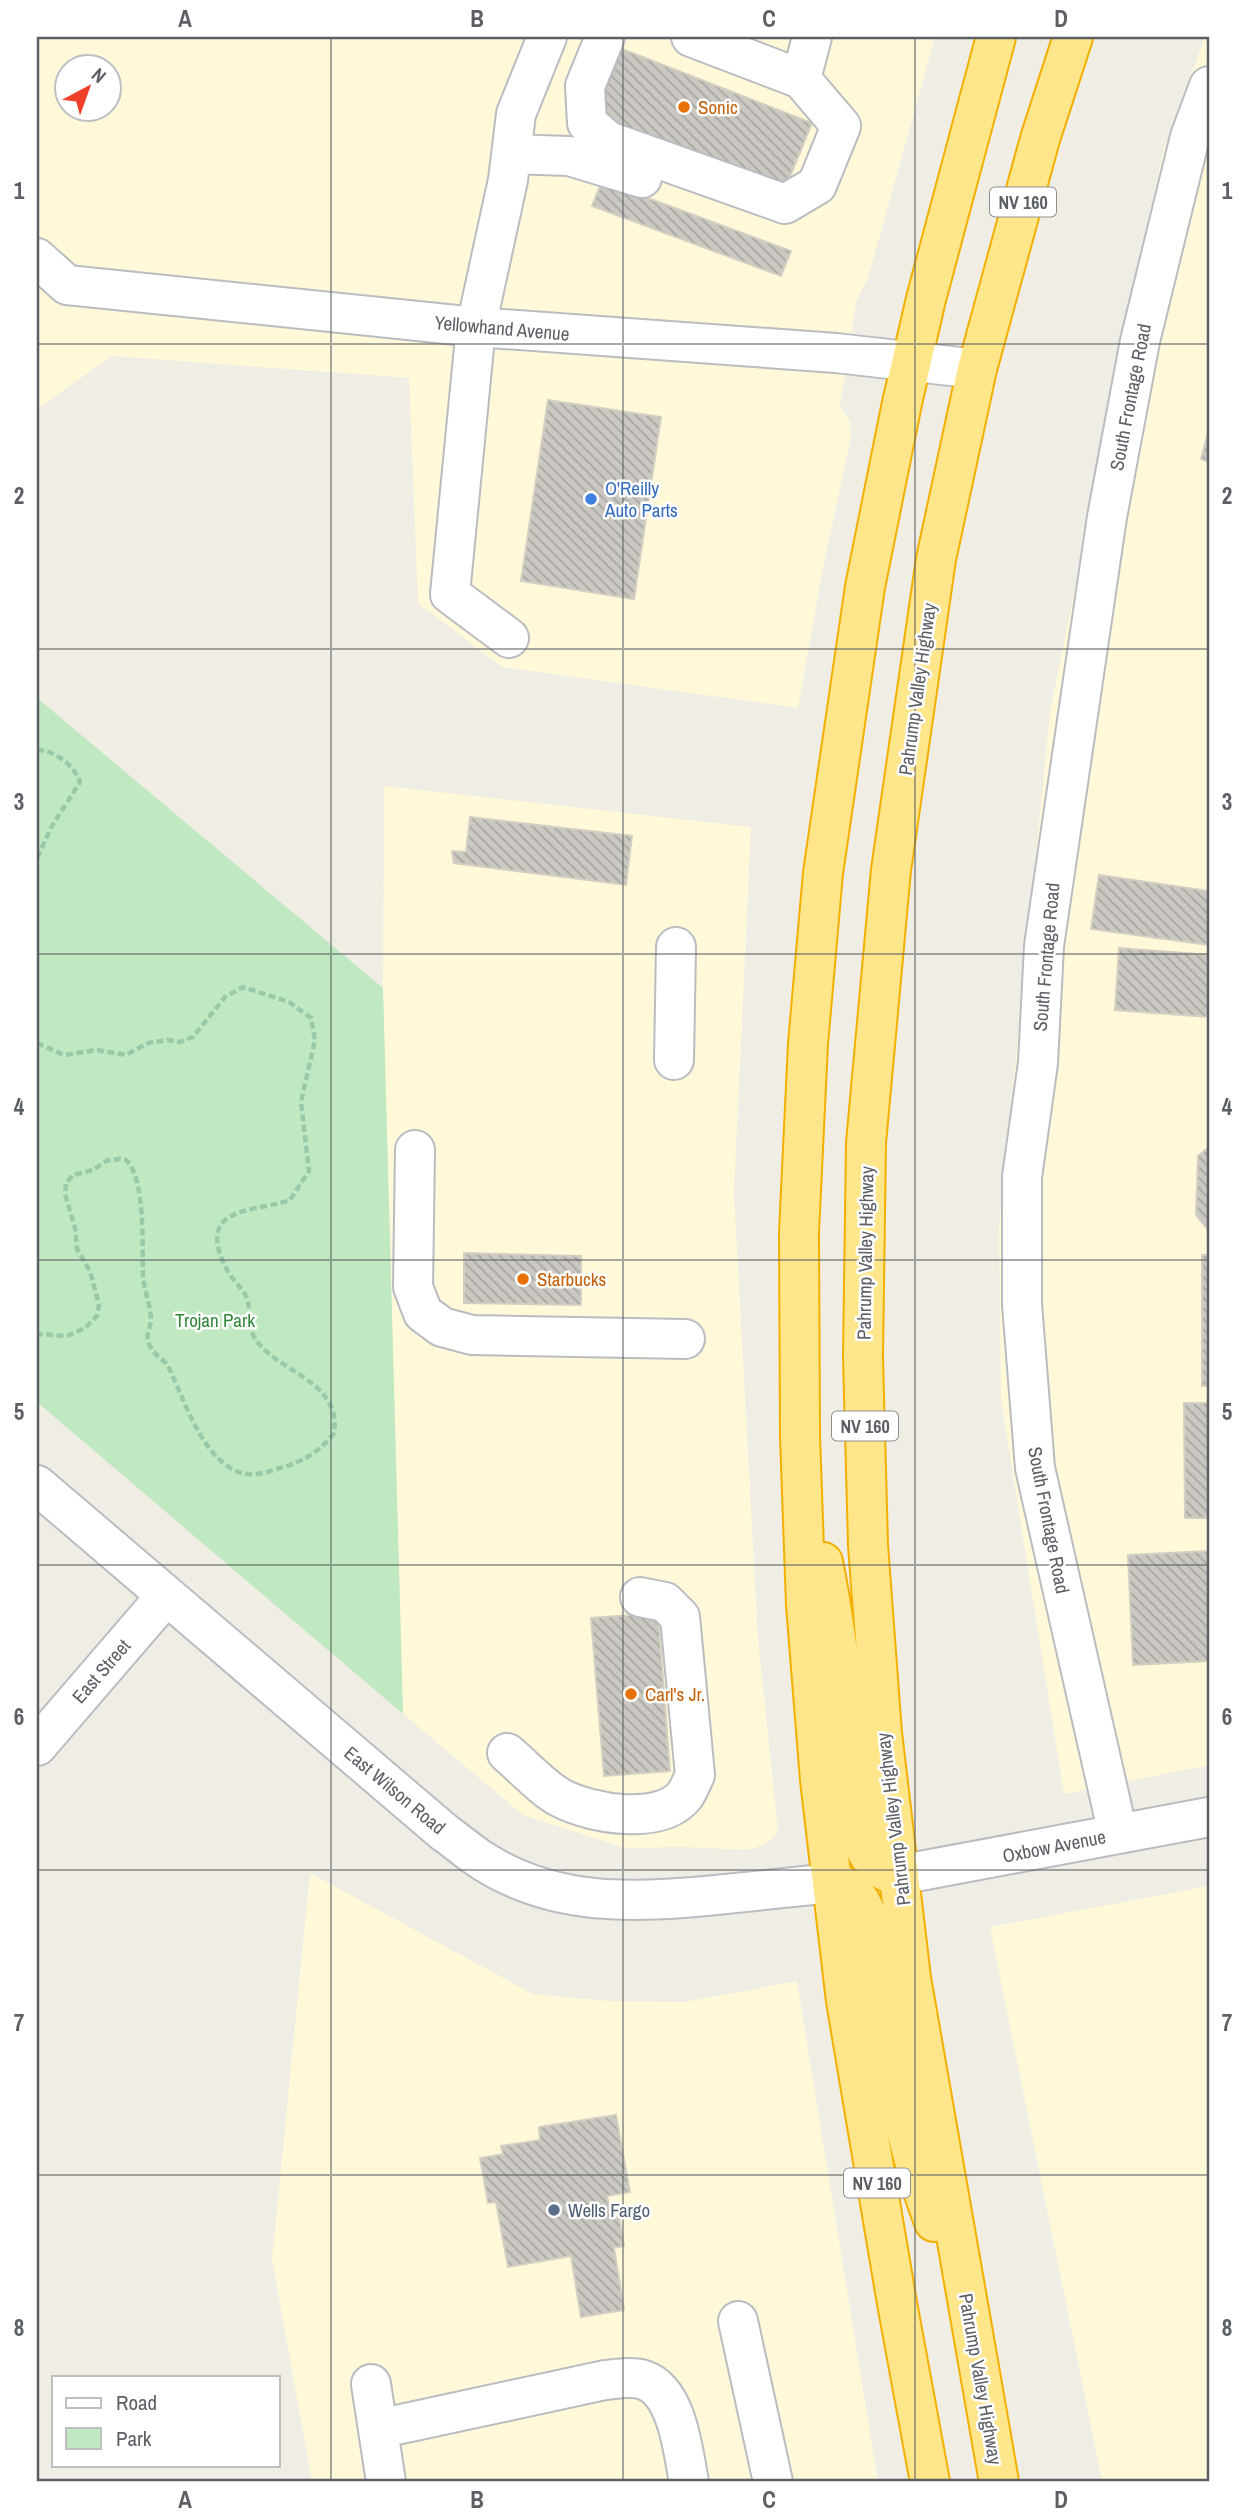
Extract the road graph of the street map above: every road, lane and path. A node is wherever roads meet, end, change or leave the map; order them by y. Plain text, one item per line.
1 (547, 37) edge
2 (605, 37) edge
3 (691, 37) edge
4 (812, 37) edge
5 (996, 37) edge
6 (1073, 37) edge
7 (801, 79) junction
8 (1209, 86) edge
9 (511, 154) junction
10 (817, 184) junction
11 (37, 258) edge
12 (477, 327) junction
13 (911, 361) junction
14 (977, 369) junction
15 (509, 638) dead end
16 (37, 750) edge
17 (37, 858) edge
18 (676, 947) dead end
19 (37, 1043) edge
20 (674, 1059) dead end
21 (415, 1150) dead end
22 (37, 1334) edge
23 (685, 1339) dead end
24 (800, 1436) junction
25 (37, 1485) edge
26 (166, 1596) junction
27 (640, 1597) dead end
28 (37, 1746) edge
29 (507, 1753) dead end
30 (1209, 1817) edge
31 (1118, 1834) junction
32 (899, 1875) junction
33 (832, 1883) junction
34 (967, 2304) junction
35 (738, 2321) dead end
36 (371, 2384) dead end
37 (378, 2429) junction
38 (386, 2482) edge
39 (689, 2482) edge
40 (773, 2482) edge
41 (930, 2482) edge
42 (999, 2482) edge

1 - 9 street
2 - 10 street
3 - 7 street
4 - 7 street
5 - 13 highway, NV 160
6 - 14 highway, Pahrump Valley Highway / NV 160
7 - 10 street
8 - 31 street, South Frontage Road
9 - 10 street
9 - 12 street
11 - 12 street, Yellowhand Avenue
12 - 13 street, Yellowhand Avenue
12 - 15 street
13 - 14 street, Yellowhand Avenue
13 - 24 highway, NV 160
14 - 32 highway, Pahrump Valley Highway / NV 160
16 - 17 path
18 - 20 street
19 - 22 path
21 - 23 street
24 - 32 highway
24 - 33 highway, NV 160
25 - 26 street, East Wilson Road
26 - 28 street, East Street
26 - 33 street, East Wilson Road
27 - 29 street
30 - 31 street, Oxbow Avenue
31 - 32 street, Oxbow Avenue
32 - 34 highway, Pahrump Valley Highway / NV 160
33 - 34 highway
33 - 41 highway, NV 160
34 - 42 highway, Pahrump Valley Highway / NV 160
35 - 40 street
36 - 37 street
37 - 38 street
37 - 39 street

